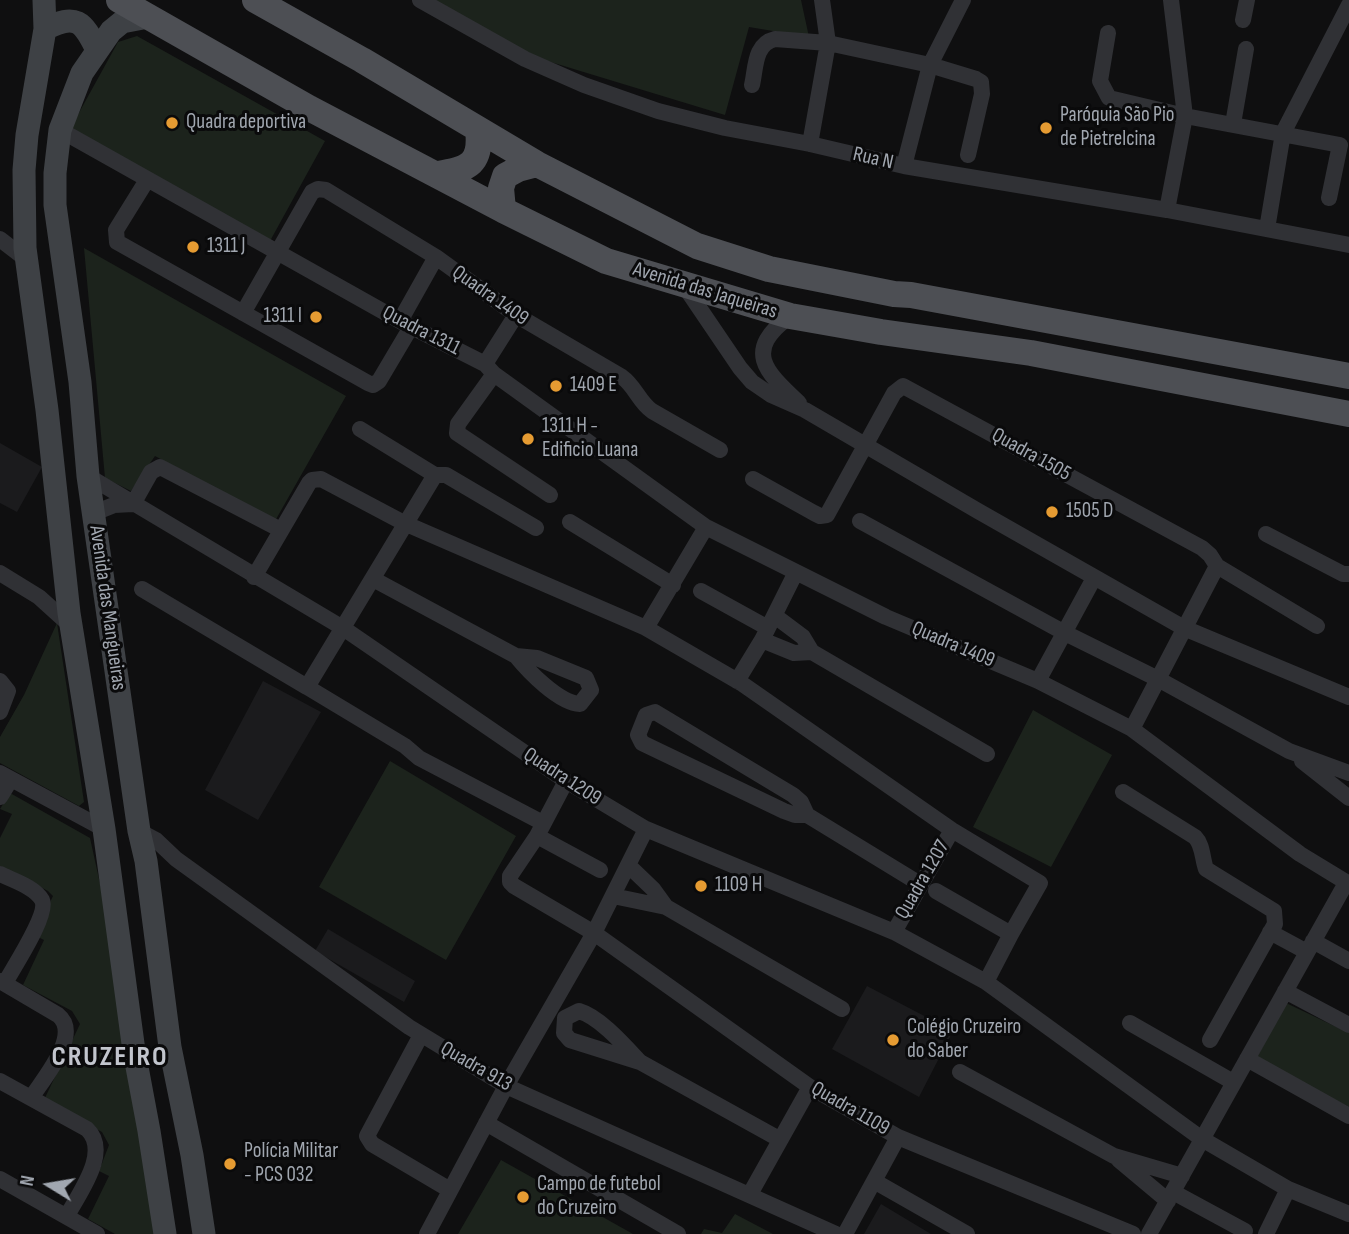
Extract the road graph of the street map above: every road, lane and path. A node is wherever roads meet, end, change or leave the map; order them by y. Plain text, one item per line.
1 (44, 0) edge
2 (119, 0) edge
3 (255, 0) edge
4 (420, 0) edge
5 (822, 0) edge
6 (963, 0) edge
7 (1171, 0) edge
8 (1247, 0) edge
9 (1349, 5) edge
10 (148, 17) junction
11 (1243, 20) dead end
12 (45, 29) junction
13 (1108, 33) dead end
14 (828, 43) junction
15 (97, 50) junction
16 (1246, 50) dead end
17 (930, 65) junction
18 (752, 85) dead end
19 (1185, 116) junction
20 (1233, 124) junction
21 (478, 129) junction
22 (60, 130) junction
23 (1283, 133) junction
24 (810, 144) junction
25 (1344, 145) edge
26 (968, 155) dead end
27 (537, 164) junction
28 (904, 166) junction
29 (438, 174) junction
30 (147, 180) junction
31 (1329, 198) dead end
32 (24, 201) junction
33 (55, 205) junction
34 (503, 210) junction
35 (1167, 210) junction
36 (1267, 229) junction
37 (0, 231) edge
38 (25, 234) junction
39 (0, 239) edge
40 (1349, 245) edge
41 (276, 251) junction
42 (436, 257) junction
43 (27, 260) junction
44 (683, 284) junction
45 (894, 294) junction
46 (243, 313) junction
47 (1011, 314) junction
48 (516, 316) junction
49 (790, 316) junction
50 (405, 324) junction
51 (881, 332) junction
52 (75, 339) junction
53 (39, 340) junction
54 (1004, 349) junction
55 (490, 369) junction
56 (1349, 376) edge
57 (80, 382) junction
58 (44, 387) junction
59 (805, 410) junction
60 (1349, 414) edge
61 (360, 429) dead end
62 (864, 446) junction
63 (720, 450) dead end
64 (435, 475) junction
65 (88, 476) junction
66 (753, 479) dead end
67 (550, 495) dead end
68 (132, 504) junction
69 (94, 513) junction
70 (860, 521) dead end
71 (570, 522) dead end
72 (404, 523) junction
73 (706, 527) junction
74 (536, 528) dead end
75 (281, 530) junction
76 (1266, 534) dead end
77 (1217, 566) junction
78 (796, 572) junction
79 (0, 573) edge
80 (1349, 574) edge
81 (254, 577) junction
82 (1094, 578) junction
83 (373, 579) junction
84 (673, 585) junction
85 (142, 589) dead end
86 (701, 592) dead end
87 (39, 597) junction
88 (67, 598) junction
89 (71, 626) junction
90 (1317, 626) dead end
91 (344, 628) junction
92 (646, 628) junction
93 (768, 628) junction
94 (1184, 628) junction
95 (1065, 633) junction
96 (812, 652) junction
97 (516, 656) dead end
98 (1158, 679) junction
99 (0, 681) edge
100 (737, 681) junction
101 (1038, 681) junction
102 (307, 687) junction
103 (1349, 697) edge
104 (0, 712) edge
105 (123, 717) junction
106 (1132, 729) junction
107 (87, 733) junction
108 (126, 740) junction
109 (1289, 751) junction
110 (987, 754) dead end
111 (1349, 773) edge
112 (6, 776) edge
113 (566, 781) junction
114 (1123, 792) dead end
115 (0, 797) edge
116 (1349, 798) edge
117 (99, 801) junction
118 (78, 814) junction
119 (807, 816) junction
120 (104, 829) junction
121 (646, 829) junction
122 (540, 830) junction
123 (953, 830) junction
124 (139, 831) junction
125 (176, 859) junction
126 (146, 861) junction
127 (628, 865) junction
128 (600, 870) dead end
129 (0, 874) edge
130 (920, 884) junction
131 (1347, 884) edge
132 (936, 891) dead end
133 (613, 897) junction
134 (666, 907) junction
135 (894, 932) junction
136 (594, 933) junction
137 (1011, 933) junction
138 (1270, 933) junction
139 (1310, 947) junction
140 (1349, 961) edge
141 (2, 982) edge
142 (986, 982) junction
143 (1285, 991) junction
144 (842, 1009) dead end
145 (1130, 1023) dead end
146 (1349, 1025) edge
147 (421, 1035) junction
148 (1210, 1040) dead end
149 (1247, 1059) junction
150 (640, 1062) dead end
151 (960, 1072) dead end
152 (0, 1081) edge
153 (1233, 1082) junction
154 (506, 1086) junction
155 (810, 1087) junction
156 (31, 1098) junction
157 (1349, 1116) edge
158 (486, 1123) junction
159 (185, 1124) junction
160 (149, 1131) junction
161 (898, 1137) junction
162 (779, 1139) junction
163 (1202, 1139) junction
164 (192, 1155) junction
165 (1114, 1156) junction
166 (153, 1157) junction
167 (1182, 1176) junction
168 (0, 1179) edge
169 (874, 1181) junction
170 (1288, 1189) junction
171 (450, 1191) junction
172 (750, 1194) junction
173 (1170, 1197) junction
174 (1349, 1214) edge
175 (67, 1216) junction
176 (1245, 1231) dead end
177 (97, 1234) edge
178 (164, 1234) edge
179 (204, 1234) edge
180 (427, 1234) edge
181 (678, 1234) edge
182 (835, 1234) edge
183 (845, 1234) edge
184 (967, 1234) edge
185 (1133, 1234) edge
186 (1149, 1234) edge
187 (1266, 1234) edge

1 - 12 main road, Avenida das Mangueiras
2 - 10 main road, Avenida das Jaqueiras
3 - 21 main road
4 - 24 street, Rua N
5 - 14 street
6 - 17 street
7 - 19 street
8 - 11 street
9 - 23 street
10 - 15 main road, Avenida das Mangueiras
10 - 29 main road, Avenida das Jaqueiras
12 - 15 main road
12 - 32 main road, Avenida das Mangueiras
13 - 19 street
14 - 17 street
14 - 18 street
14 - 24 street
15 - 22 main road, Avenida das Mangueiras
16 - 20 street
17 - 26 street
17 - 28 street
19 - 20 street
19 - 35 street
20 - 23 street
21 - 27 main road
21 - 29 main road
22 - 30 street, Quadra 1311
22 - 33 main road, Avenida das Mangueiras
23 - 25 street
23 - 36 street
24 - 28 street, Rua N
25 - 31 street
27 - 34 main road
27 - 45 main road, Avenida das Jaqueiras
28 - 35 street, Rua N
29 - 34 main road, Avenida das Jaqueiras
30 - 41 street, Quadra 1311
30 - 46 street
32 - 33 main road
32 - 38 main road, Avenida das Mangueiras
33 - 52 main road, Avenida das Mangueiras
34 - 44 main road, Avenida das Jaqueiras
35 - 36 street, Rua N
36 - 40 street, Rua N
37 - 38 street
38 - 43 main road, Avenida das Mangueiras
39 - 43 street
41 - 42 street, Quadra 1409
41 - 46 street
41 - 50 street, Quadra 1311
42 - 48 street, Quadra 1409
42 - 50 street
43 - 53 main road, Avenida das Mangueiras
44 - 49 main road, Avenida das Jaqueiras
44 - 59 street
45 - 47 main road, Avenida das Jaqueiras
45 - 51 main road
46 - 50 street
47 - 54 main road
47 - 56 main road, Avenida das Jaqueiras
48 - 55 street
48 - 63 street, Quadra 1409
49 - 51 main road, Avenida das Jaqueiras
49 - 59 street
50 - 55 street, Quadra 1311
51 - 54 main road, Avenida das Jaqueiras
52 - 53 main road
52 - 57 main road, Avenida das Mangueiras
53 - 58 main road, Avenida das Mangueiras
54 - 60 main road, Avenida das Jaqueiras
55 - 67 street
55 - 73 street, Quadra 1311
57 - 58 main road
57 - 65 main road, Avenida das Mangueiras
58 - 88 main road, Avenida das Mangueiras
59 - 62 street
61 - 64 street
62 - 66 street, Quadra 1505
62 - 77 street, Quadra 1505
62 - 82 street
64 - 72 street
64 - 74 street
65 - 68 street, Quadra 1209
65 - 69 main road, Avenida das Mangueiras
68 - 69 street
68 - 75 street
68 - 81 street, Quadra 1209
69 - 105 main road, Avenida das Mangueiras
70 - 95 street
71 - 84 street
72 - 75 street
72 - 83 street
72 - 92 street
73 - 78 street, Quadra 1409
73 - 84 street
75 - 81 street
76 - 80 street
77 - 90 street, Quadra 1505
77 - 94 street
78 - 93 street
78 - 101 street, Quadra 1409
79 - 87 street
81 - 91 street, Quadra 1209
82 - 94 street
82 - 95 street
83 - 91 street
83 - 97 street
84 - 92 street
85 - 102 street
86 - 93 street
87 - 88 street
87 - 89 street
88 - 89 main road, Avenida das Mangueiras
89 - 107 main road, Avenida das Mangueiras
91 - 102 street
91 - 113 street, Quadra 1209
92 - 100 street
93 - 96 street
93 - 96 street
93 - 100 street
94 - 98 street
94 - 103 street
95 - 98 street
95 - 101 street
96 - 110 street
98 - 106 street
98 - 109 street
99 - 104 street
100 - 123 street
101 - 106 street, Quadra 1409
102 - 122 street
105 - 107 main road
105 - 108 main road, Avenida das Mangueiras
106 - 131 street, Quadra 1409
107 - 108 main road
107 - 117 main road, Avenida das Mangueiras
108 - 124 main road, Avenida das Mangueiras
109 - 111 street
109 - 116 street
112 - 115 street
112 - 118 street
113 - 121 street, Quadra 1209
113 - 122 street, Quadra 1109
114 - 138 street
117 - 118 street
117 - 120 main road, Avenida das Mangueiras
118 - 120 street
119 - 119 street
119 - 130 street
120 - 160 main road, Avenida das Mangueiras
121 - 127 street
121 - 135 street, Quadra 1209
122 - 128 street
122 - 136 street, Quadra 1109
123 - 130 street, Quadra 1207
123 - 137 street, Quadra 1207
124 - 125 street, Quadra 913
124 - 126 main road, Avenida das Mangueiras
125 - 126 street
125 - 147 street, Quadra 913
126 - 159 main road, Avenida das Mangueiras
127 - 133 street
127 - 134 street
129 - 141 street
130 - 135 street, Quadra 1207
131 - 139 street
132 - 137 street, Quadra 1207
133 - 134 street
133 - 136 street
134 - 144 street
135 - 142 street, Quadra 1207
136 - 154 street
136 - 155 street, Quadra 1109
137 - 142 street, Quadra 1207
138 - 139 street
138 - 148 street
139 - 140 street
139 - 143 street
141 - 156 street
142 - 163 street
143 - 146 street
143 - 149 street
145 - 153 street
147 - 154 street, Quadra 913
147 - 171 street
149 - 153 street
149 - 157 street
150 - 162 street
151 - 165 street
152 - 156 street
153 - 163 street
154 - 158 street
154 - 172 street, Quadra 913
155 - 161 street, Quadra 1109
155 - 162 street
156 - 175 street
158 - 171 street
158 - 181 street
159 - 160 main road
159 - 164 main road, Avenida das Mangueiras
160 - 166 main road, Avenida das Mangueiras
161 - 169 street
161 - 185 street, Quadra 1109
162 - 172 street
163 - 167 street
163 - 170 street
164 - 166 main road
164 - 179 main road, Avenida das Mangueiras
165 - 167 street
165 - 173 street
166 - 178 main road, Avenida das Mangueiras
167 - 173 street
168 - 175 street
169 - 183 street
169 - 184 street
170 - 174 street
170 - 187 street
171 - 180 street
172 - 182 street, Quadra 913
173 - 176 street
173 - 186 street
175 - 177 street

